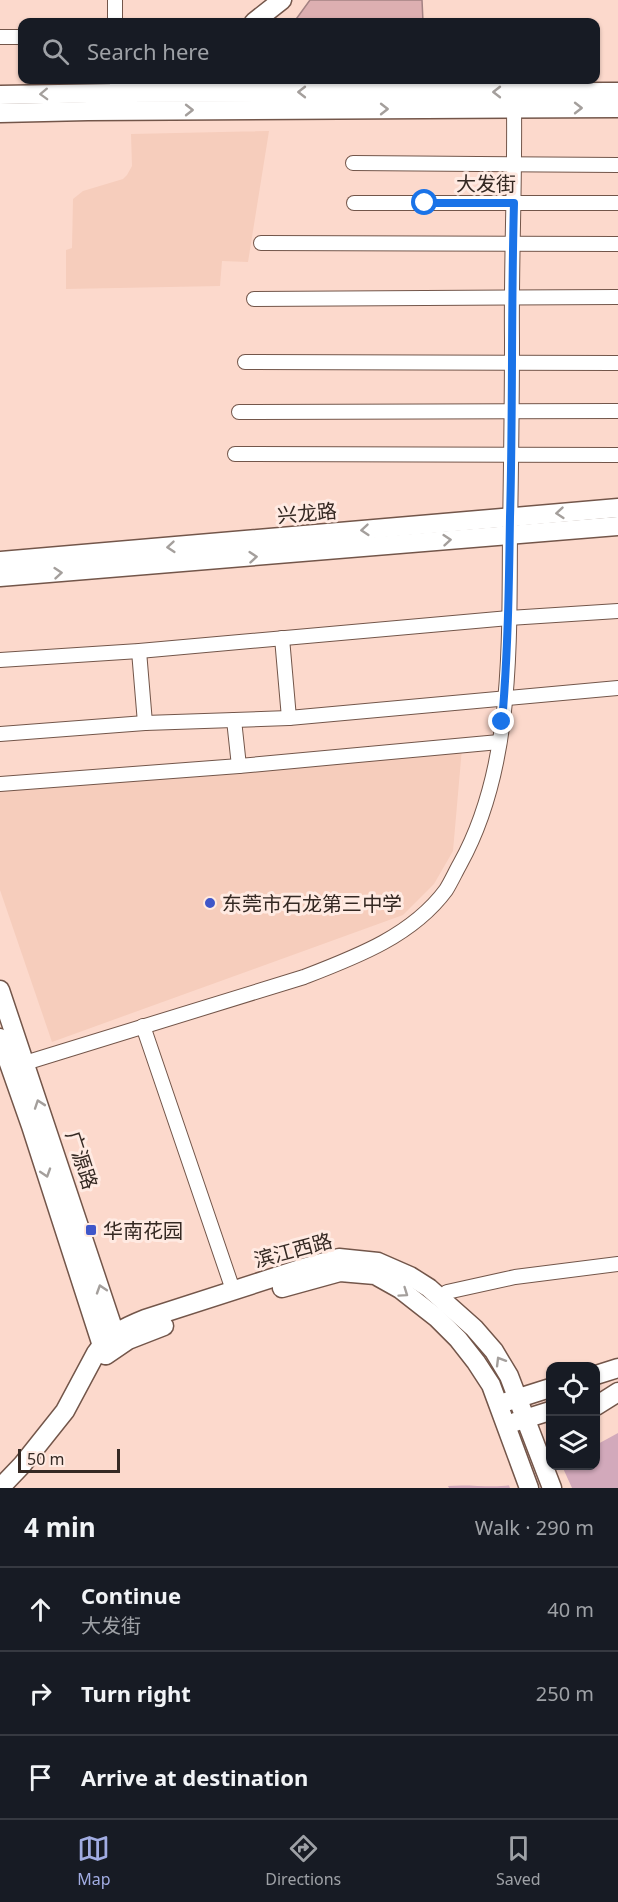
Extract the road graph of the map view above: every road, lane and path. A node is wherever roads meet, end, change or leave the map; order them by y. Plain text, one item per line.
1 (115, 0) edge
2 (282, 0) edge
3 (115, 18) edge
4 (259, 18) edge
5 (0, 37) edge
6 (18, 37) edge
7 (178, 84) edge
8 (618, 92) edge
9 (167, 93) junction
10 (117, 94) edge
11 (0, 95) edge
12 (88, 102) junction
13 (513, 108) junction
14 (618, 108) edge
15 (145, 110) junction
16 (0, 113) edge
17 (353, 163) dead end
18 (514, 164) junction
19 (618, 165) edge
20 (354, 202) dead end
21 (514, 203) junction
22 (618, 203) edge
23 (261, 243) dead end
24 (618, 244) edge
25 (513, 245) junction
26 (512, 296) junction
27 (618, 297) edge
28 (254, 299) dead end
29 (245, 362) dead end
30 (512, 362) junction
31 (618, 363) edge
32 (512, 411) junction
33 (618, 411) edge
34 (239, 412) dead end
35 (235, 454) dead end
36 (512, 455) junction
37 (618, 455) edge
38 (618, 508) edge
39 (510, 526) junction
40 (618, 526) edge
41 (0, 561) edge
42 (0, 577) edge
43 (618, 611) edge
44 (509, 618) junction
45 (282, 638) junction
46 (139, 651) junction
47 (0, 660) edge
48 (618, 688) edge
49 (504, 698) junction
50 (289, 718) junction
51 (234, 720) junction
52 (145, 723) junction
53 (0, 734) edge
54 (499, 742) junction
55 (238, 766) junction
56 (0, 784) edge
57 (0, 990) edge
58 (143, 1026) junction
59 (0, 1038) edge
60 (25, 1063) junction
61 (618, 1264) edge
62 (233, 1290) junction
63 (447, 1292) dead end
64 (105, 1351) junction
65 (618, 1368) edge
66 (600, 1374) edge
67 (546, 1389) edge
68 (618, 1391) edge
69 (600, 1396) edge
70 (518, 1399) junction
71 (600, 1403) edge
72 (498, 1405) junction
73 (546, 1412) edge
74 (525, 1419) junction
75 (505, 1425) junction
76 (545, 1453) edge
77 (0, 1488) edge
78 (11, 1488) edge
79 (529, 1488) edge
80 (552, 1488) edge

1 - 3 street
2 - 4 main road
5 - 6 street
7 - 9 main road
8 -> 9 main road
9 - 10 main road
9 - 15 main road
10 - 12 main road
10 - 15 main road
12 -> 11 main road
12 - 16 main road
13 -> 14 main road
15 -> 13 main road
13 - 18 street
17 - 18 street
18 - 19 street
18 - 21 street
20 - 21 street, 大发街
21 - 22 street, 大发街
21 - 25 street
23 - 25 street
24 - 25 street
25 - 26 street
26 - 27 street
26 - 28 street
26 - 30 street
29 - 30 street
30 - 31 street
30 - 32 street
32 - 33 street
32 - 34 street
32 - 36 street
35 - 36 street
36 - 37 street
36 - 39 street
38 -> 39 main road, 兴龙路
39 - 40 main road, 兴龙路
39 -> 41 main road, 兴龙路
42 -> 39 main road, 兴龙路
39 - 44 street
43 - 44 street
44 - 45 street
44 - 49 street
45 - 46 street
45 - 50 street
46 - 47 street
46 - 52 street
48 - 49 street
49 - 50 street
49 - 54 street
50 - 51 street
51 - 52 street
51 - 55 street
52 - 53 street
54 - 55 street
54 - 58 street
55 - 56 street
57 - 60 main road, 广源路
58 - 60 street
58 - 62 street
59 -> 64 main road, 广源路
64 -> 60 main road, 广源路
61 - 63 street
62 - 64 main road, 滨江西路
70 -> 62 main road, 滨江西路
64 -> 72 main road, 滨江西路
64 - 77 main road
64 - 78 main road
65 - 66 main road
67 - 70 main road
68 - 69 main road
68 - 71 main road
70 - 72 main road
70 - 74 main road, 滨江西路
72 - 75 main road, 滨江西路
73 - 74 main road
74 - 75 main road
74 - 76 main road, 滨江西路
75 - 79 main road, 滨江西路
76 - 80 main road, 滨江西路

